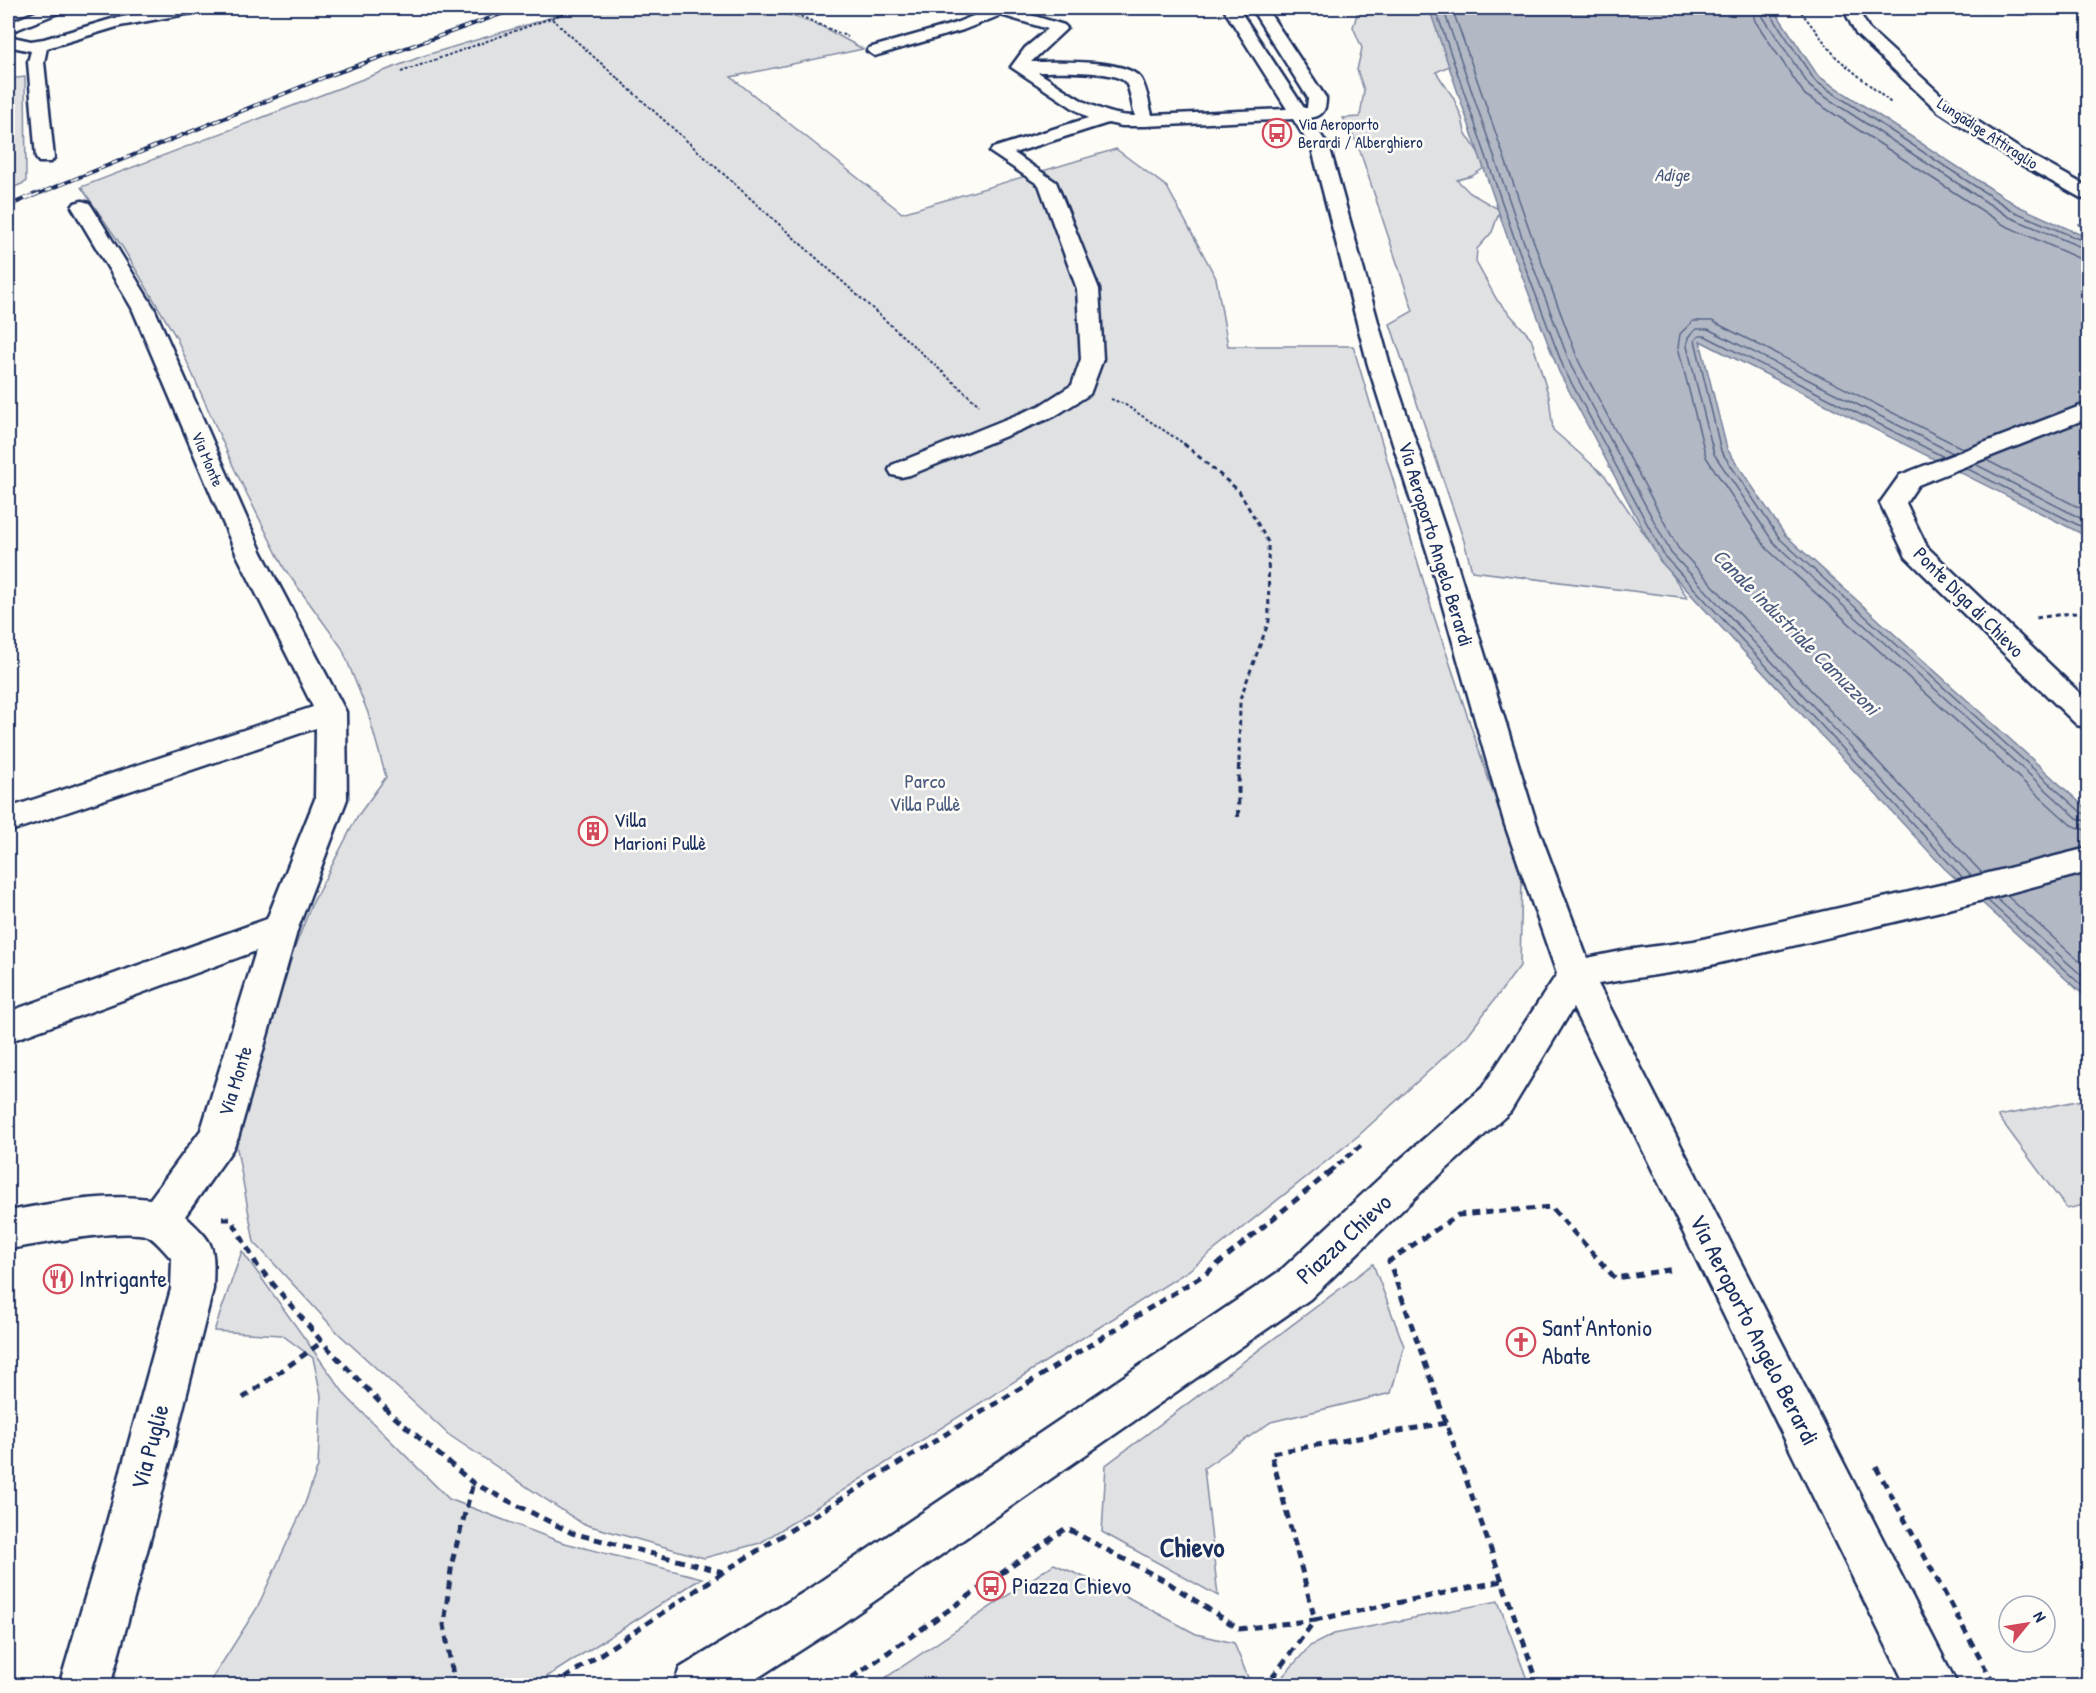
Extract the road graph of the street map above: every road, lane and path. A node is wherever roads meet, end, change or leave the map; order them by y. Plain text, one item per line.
1 (55, 8) edge
2 (192, 8) edge
3 (579, 8) edge
4 (782, 8) edge
5 (1231, 8) edge
6 (1259, 8) edge
7 (1850, 8) edge
8 (552, 19) junction
9 (8, 28) edge
10 (8, 41) edge
11 (36, 45) junction
12 (875, 51) joint
13 (1019, 67) junction
14 (401, 72) dead end
15 (1298, 115) junction
16 (1106, 118) junction
17 (1145, 121) junction
18 (45, 158) dead end
19 (2088, 194) edge
20 (82, 207) dead end
21 (1082, 389) junction
22 (2088, 410) edge
23 (1005, 428) junction
24 (901, 470) dead end
25 (331, 712) junction
26 (2088, 718) edge
27 (1238, 817) dead end
28 (8, 820) edge
29 (2088, 860) edge
30 (281, 928) junction
31 (1575, 975) junction
32 (8, 1027) edge
33 (1364, 1143) dead end
34 (159, 1219) junction
35 (8, 1230) edge
36 (1675, 1269) dead end
37 (322, 1342) junction
38 (243, 1398) dead end
39 (1446, 1423) junction
40 (473, 1483) junction
41 (723, 1572) junction
42 (1502, 1581) junction
43 (1314, 1620) junction
44 (84, 1686) edge
45 (455, 1686) edge
46 (553, 1686) edge
47 (698, 1686) edge
48 (840, 1686) edge
49 (1266, 1686) edge
50 (1539, 1686) edge
51 (1933, 1686) edge

1 - 9 street
2 - 11 street
3 - 8 path
4 - 12 path
5 - 15 street, Via Aeroporto Angelo Berardi
6 - 15 street
7 - 19 street, Lungadige Attiraglio
8 - 14 path
8 - 23 path
10 - 11 street
11 - 18 street
12 - 13 street
13 - 16 street
13 - 17 street
15 - 17 street
15 - 31 street, Via Aeroporto Angelo Berardi
16 - 17 street
16 - 21 street
20 - 25 street, Via Monte
21 - 23 street
21 - 27 path
22 - 26 street, Ponte Diga di Chievo
23 - 24 street
25 - 28 street
25 - 30 street, Via Monte
29 - 31 street
30 - 32 street
30 - 34 street, Via Monte
31 - 47 street, Piazza Chievo
31 - 51 street, Via Aeroporto Angelo Berardi
33 - 41 path
34 - 35 street
34 - 37 path
34 - 44 street, Via Puglie
36 - 39 path
37 - 38 path
37 - 40 path
39 - 42 path
39 - 43 path
40 - 41 path
40 - 45 path
41 - 46 path
42 - 43 path
42 - 50 path
43 - 48 path
43 - 49 path

